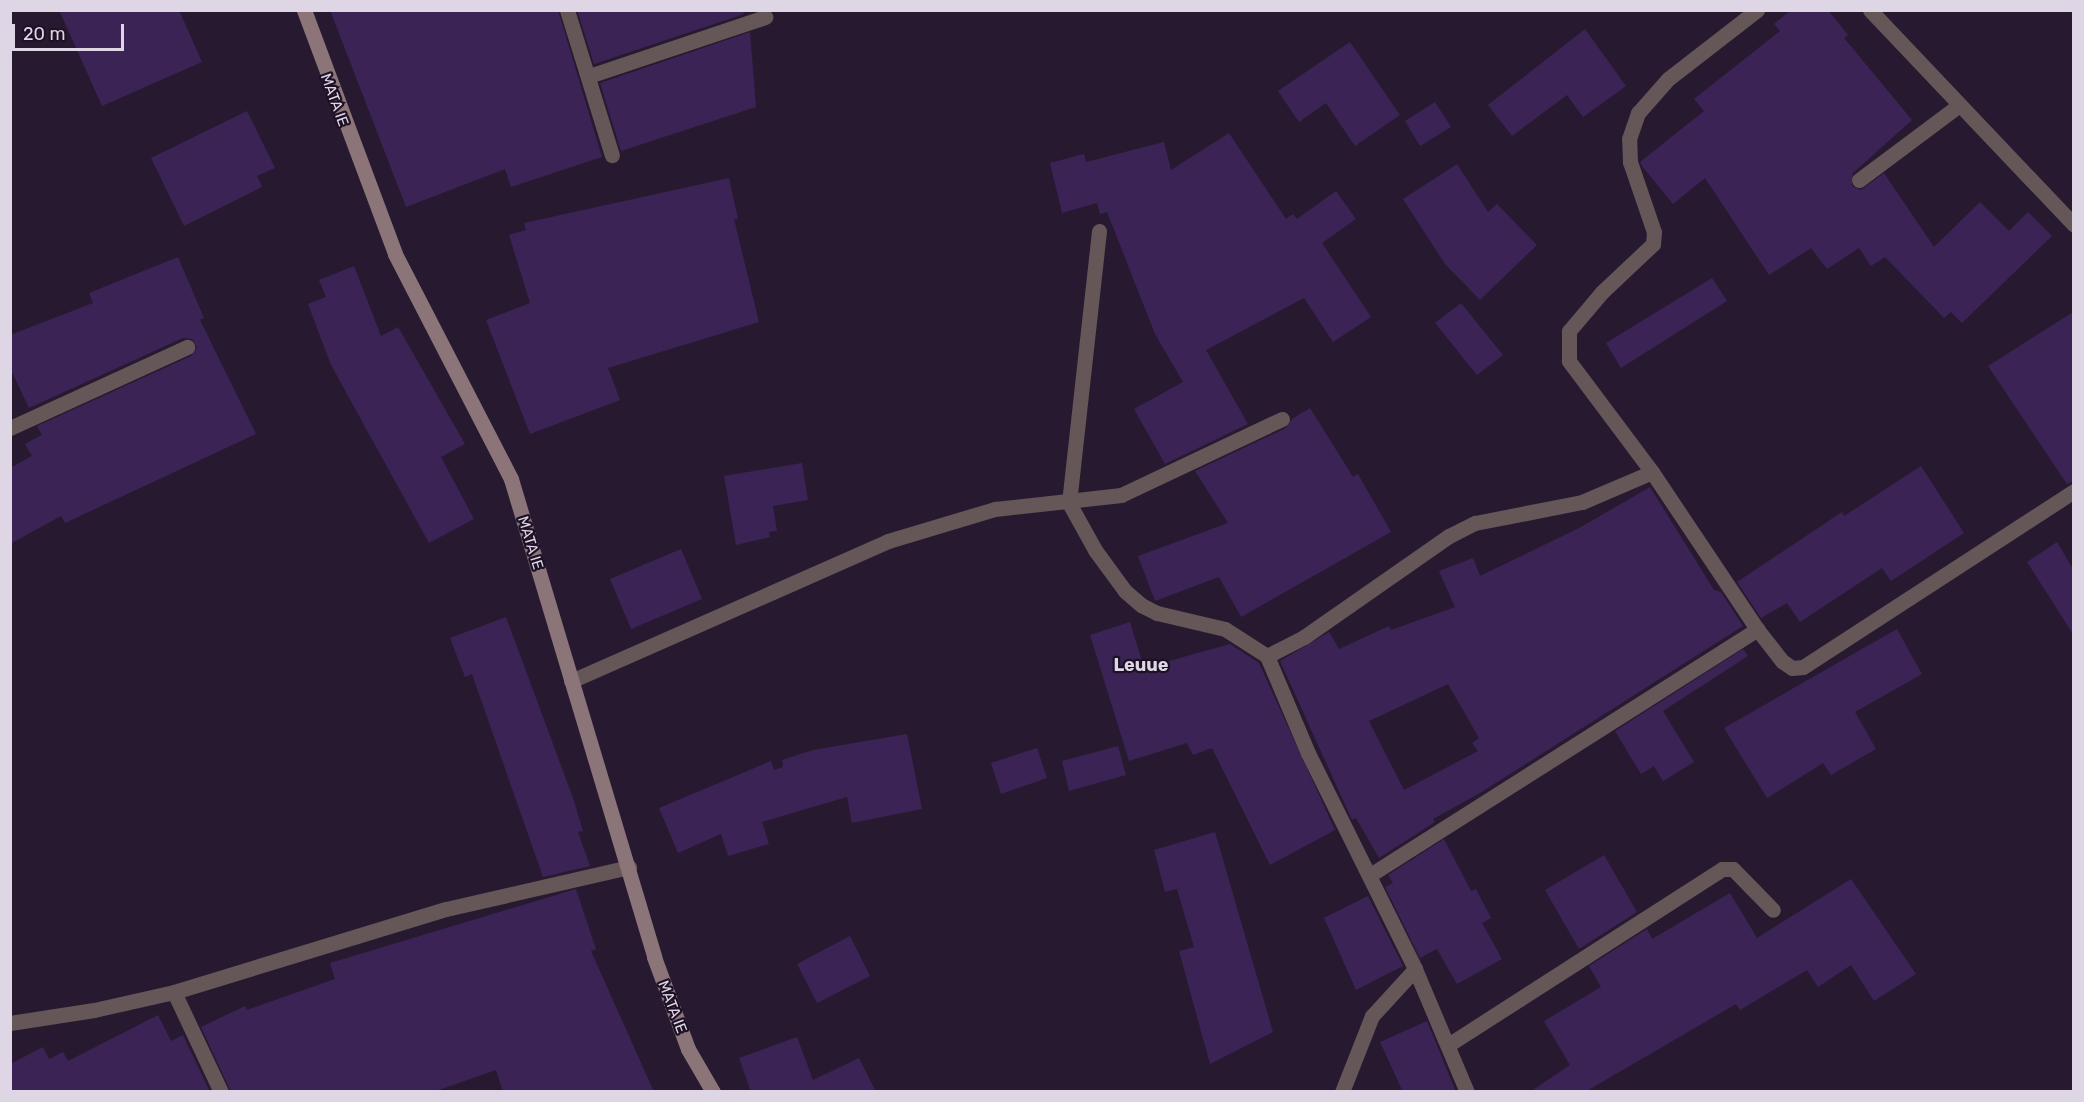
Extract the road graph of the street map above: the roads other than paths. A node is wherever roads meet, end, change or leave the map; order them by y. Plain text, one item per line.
1 (304, 10) edge
2 (567, 10) edge
3 (1757, 10) edge
4 (1870, 10) edge
5 (765, 17) dead end
6 (589, 76) junction
7 (1958, 106) junction
8 (612, 155) dead end
9 (1859, 180) dead end
10 (2073, 225) edge
11 (1099, 231) dead end
12 (187, 347) dead end
13 (1282, 419) dead end
14 (10, 428) edge
15 (1652, 472) junction
16 (2073, 491) edge
17 (1069, 503) junction
18 (1757, 629) junction
19 (1267, 656) junction
20 (571, 681) junction
21 (629, 867) junction
22 (1370, 875) junction
23 (1773, 910) dead end
24 (1415, 969) junction
25 (174, 992) junction
26 (10, 1023) edge
27 (1448, 1045) junction
28 (221, 1092) edge
29 (713, 1092) edge
30 (1342, 1092) edge
31 (1467, 1092) edge

1 - 20 street, MATA IE
2 - 6 street
3 - 15 street
4 - 7 street
5 - 6 street
6 - 8 street
7 - 9 street
7 - 10 street
11 - 17 street
12 - 14 street
13 - 17 street
15 - 18 street
15 - 19 street
16 - 18 street
17 - 19 street
17 - 20 street
18 - 22 street
19 - 22 street
20 - 21 street, MATA IE
21 - 25 street
21 - 29 street, MATA IE
22 - 24 street
23 - 27 street
24 - 27 street
24 - 30 street
25 - 26 street
25 - 28 street
27 - 31 street

